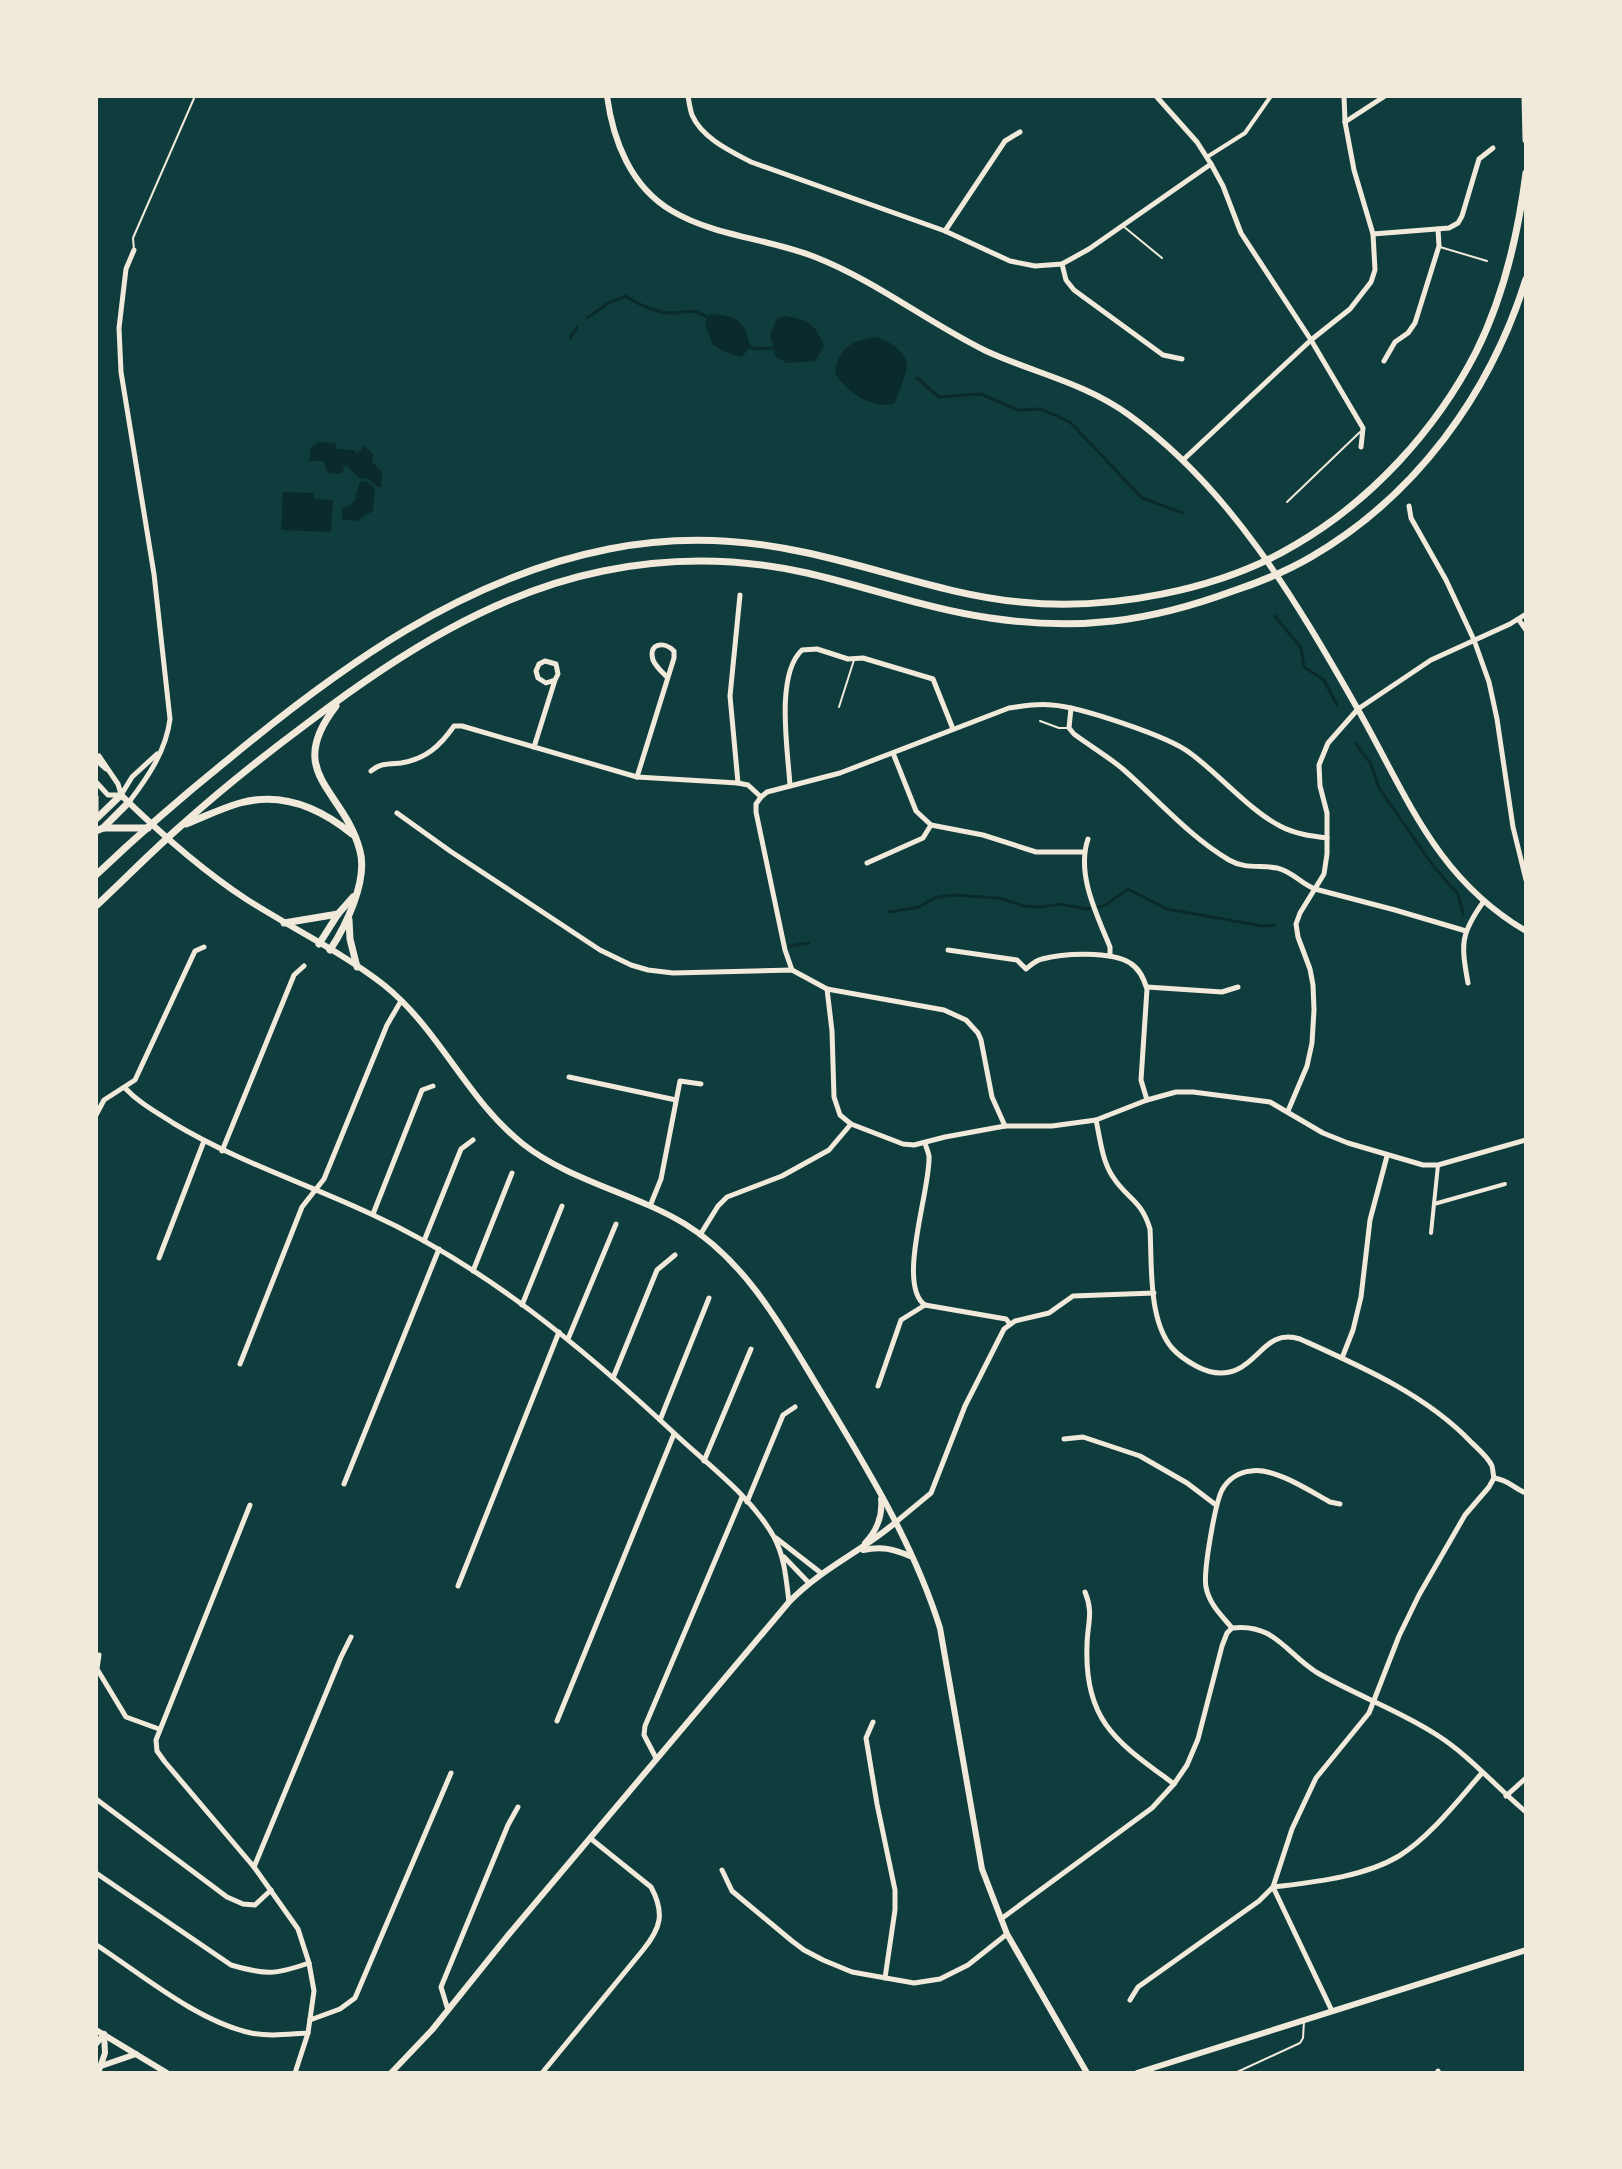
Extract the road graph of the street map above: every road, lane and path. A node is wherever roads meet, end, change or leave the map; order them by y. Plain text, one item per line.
1 (195, 96) edge
2 (607, 96) edge
3 (688, 96) edge
4 (1156, 96) edge
5 (1271, 96) edge
6 (1344, 96) edge
7 (1385, 96) edge
8 (1525, 96) edge
9 (1345, 122) junction
10 (1020, 132) dead end
11 (1526, 140) edge
12 (1493, 148) dead end
13 (1207, 157) junction
14 (1211, 164) junction
15 (1526, 173) edge
16 (1122, 225) junction
17 (1438, 229) junction
18 (945, 231) junction
19 (1373, 234) junction
20 (1439, 246) junction
21 (134, 250) joint
22 (1162, 258) dead end
23 (1487, 261) dead end
24 (1062, 264) junction
25 (1526, 279) edge
26 (1311, 340) junction
27 (1182, 359) dead end
28 (1384, 361) dead end
29 (1363, 428) junction
30 (1361, 447) dead end
31 (1183, 460) junction
32 (1287, 502) dead end
33 (1409, 506) dead end
34 (1267, 560) junction
35 (1277, 574) junction
36 (740, 595) dead end
37 (1526, 614) edge
38 (1519, 620) junction
39 (1526, 630) edge
40 (1474, 640) junction
41 (855, 659) junction
42 (667, 677) junction
43 (555, 680) junction
44 (343, 696) junction
45 (839, 707) dead end
46 (1071, 708) junction
47 (1358, 709) junction
48 (1040, 721) dead end
49 (1069, 728) junction
50 (953, 729) junction
51 (534, 747) junction
52 (162, 749) junction
53 (893, 753) junction
54 (97, 758) edge
55 (96, 771) edge
56 (371, 771) dead end
57 (110, 772) junction
58 (637, 777) junction
59 (96, 782) edge
60 (738, 783) junction
61 (790, 786) junction
62 (121, 795) junction
63 (96, 797) edge
64 (761, 797) junction
65 (132, 806) junction
66 (397, 813) dead end
67 (96, 819) edge
68 (931, 825) junction
69 (180, 826) junction
70 (154, 828) junction
71 (100, 830) edge
72 (354, 836) junction
73 (1327, 838) junction
74 (1088, 839) dead end
75 (1084, 852) junction
76 (867, 863) dead end
77 (96, 875) edge
78 (1526, 880) edge
79 (1315, 889) junction
80 (355, 896) junction
81 (1484, 901) junction
82 (96, 906) edge
83 (338, 914) junction
84 (349, 917) junction
85 (284, 923) junction
86 (1466, 931) junction
87 (1526, 931) edge
88 (319, 944) junction
89 (204, 947) dead end
90 (330, 950) junction
91 (948, 950) dead end
92 (1110, 956) junction
93 (304, 966) dead end
94 (357, 967) junction
95 (792, 970) junction
96 (1468, 983) dead end
97 (1147, 987) junction
98 (1238, 987) dead end
99 (827, 989) junction
100 (401, 1001) junction
101 (569, 1077) dead end
102 (701, 1084) dead end
103 (433, 1086) dead end
104 (125, 1088) junction
105 (676, 1100) junction
106 (1147, 1100) junction
107 (1288, 1111) junction
108 (96, 1115) edge
109 (1096, 1120) junction
110 (851, 1124) junction
111 (1005, 1126) junction
112 (473, 1140) dead end
113 (1526, 1140) edge
114 (204, 1141) junction
115 (925, 1143) junction
116 (222, 1151) junction
117 (1387, 1156) junction
118 (1438, 1165) junction
119 (512, 1173) dead end
120 (1505, 1184) dead end
121 (316, 1190) junction
122 (1434, 1204) junction
123 (562, 1206) dead end
124 (650, 1206) junction
125 (373, 1214) junction
126 (616, 1224) dead end
127 (1431, 1233) dead end
128 (700, 1235) junction
129 (424, 1241) junction
130 (439, 1249) junction
131 (675, 1255) dead end
132 (159, 1258) dead end
133 (473, 1271) junction
134 (1154, 1293) junction
135 (709, 1298) dead end
136 (522, 1305) junction
137 (925, 1305) junction
138 (1010, 1324) junction
139 (559, 1332) junction
140 (568, 1339) junction
141 (751, 1349) dead end
142 (1342, 1358) junction
143 (240, 1364) dead end
144 (613, 1378) junction
145 (878, 1386) dead end
146 (795, 1407) dead end
147 (660, 1420) junction
148 (674, 1434) junction
149 (1064, 1439) dead end
150 (704, 1461) junction
151 (1494, 1478) junction
152 (344, 1484) dead end
153 (880, 1492) junction
154 (1526, 1493) edge
155 (742, 1497) junction
156 (747, 1502) junction
157 (1340, 1504) dead end
158 (250, 1505) dead end
159 (1216, 1505) junction
160 (896, 1522) junction
161 (879, 1523) junction
162 (773, 1535) junction
163 (856, 1551) junction
164 (783, 1556) junction
165 (912, 1557) junction
166 (821, 1573) junction
167 (808, 1582) junction
168 (458, 1586) dead end
169 (1085, 1592) dead end
170 (789, 1602) junction
171 (1232, 1628) junction
172 (351, 1637) dead end
173 (99, 1655) dead end
174 (1374, 1700) junction
175 (557, 1721) dead end
176 (873, 1722) dead end
177 (159, 1729) junction
178 (656, 1758) junction
179 (451, 1773) dead end
180 (1482, 1773) junction
181 (1526, 1778) edge
182 (1174, 1784) junction
183 (1506, 1796) junction
184 (96, 1799) edge
185 (518, 1807) dead end
186 (1526, 1812) edge
187 (590, 1838) junction
188 (254, 1867) junction
189 (722, 1870) dead end
190 (96, 1873) edge
191 (1273, 1887) junction
192 (271, 1890) junction
193 (1000, 1920) junction
194 (1007, 1934) junction
195 (98, 1946) dead end
196 (1526, 1950) edge
197 (309, 1963) junction
198 (885, 1978) junction
199 (1130, 2000) dead end
200 (448, 2010) junction
201 (1332, 2011) junction
202 (310, 2020) junction
203 (1304, 2020) junction
204 (96, 2030) edge
205 (308, 2033) junction
206 (104, 2034) junction
207 (96, 2044) edge
208 (136, 2054) junction
209 (1151, 2067) junction
210 (100, 2069) edge
211 (167, 2073) edge
212 (295, 2073) edge
213 (391, 2073) edge
214 (542, 2073) edge
215 (1087, 2073) edge
216 (1137, 2073) edge
217 (1162, 2073) edge
218 (1235, 2073) edge

1 - 21 lane
2 - 31 street
3 - 18 street
4 - 13 street
5 - 13 street
6 - 9 street
7 - 9 street
8 - 11 main road
9 - 19 street
10 - 18 street
12 - 17 street
13 - 14 street
14 - 16 street
14 - 26 street
15 - 34 main road
16 - 22 lane
16 - 24 street
17 - 19 street
17 - 20 street
18 - 24 street
19 - 26 street
20 - 23 lane
20 - 28 street
21 - 52 street
24 - 27 street
25 - 35 main road
26 - 29 street
26 - 31 street
29 - 30 street
29 - 32 lane
31 - 34 street
33 - 40 street
34 - 35 street
34 - 77 main road
35 - 44 main road
35 - 47 street
36 - 60 street
37 - 38 street
38 - 39 street
38 - 40 street
40 - 47 street
40 - 78 street
41 - 45 lane
41 - 50 street
41 - 61 street
42 - 42 street
42 - 58 street
43 - 43 street
43 - 51 street
44 - 69 main road
44 - 72 main road
46 - 49 street
46 - 50 street
46 - 73 street
47 - 73 street
47 - 81 street
48 - 49 lane
49 - 79 street
50 - 53 street
51 - 56 street
51 - 58 street
52 - 62 street
52 - 65 street
53 - 61 street
53 - 68 street
54 - 57 street
55 - 57 street
57 - 62 street
58 - 60 street
59 - 62 street
60 - 64 street
61 - 64 street
62 - 65 street
62 - 67 main road
63 - 67 street
64 - 95 street
65 - 70 street
65 - 71 main road
66 - 95 street
68 - 75 street
68 - 76 street
69 - 72 main road
69 - 82 main road
70 - 71 main road
70 - 85 street
72 - 80 main road
73 - 79 street
74 - 75 street
75 - 92 street
79 - 86 street
79 - 107 street
80 - 83 main road
80 - 84 main road
81 - 86 street
81 - 87 street
83 - 85 main road
83 - 88 main road
84 - 90 main road
84 - 94 main road
85 - 88 street
86 - 96 street
88 - 90 street
89 - 104 street
90 - 94 street
91 - 92 street
92 - 97 street
93 - 116 street
94 - 100 street
95 - 99 street
97 - 98 street
97 - 106 street
99 - 110 street
99 - 111 street
100 - 121 street
100 - 124 street
101 - 105 street
102 - 105 street
103 - 125 street
104 - 108 street
104 - 114 street
105 - 124 street
106 - 107 street
106 - 109 street
107 - 117 street
109 - 111 street
109 - 134 street
110 - 115 street
110 - 128 street
111 - 115 street
112 - 129 street
113 - 118 street
114 - 116 street
114 - 132 street
115 - 137 street
116 - 121 street
117 - 118 street
117 - 142 street
118 - 122 street
119 - 133 street
120 - 122 street
121 - 125 street
121 - 143 street
122 - 127 street
123 - 136 street
124 - 128 street
125 - 129 street
126 - 140 street
128 - 153 street
129 - 130 street
130 - 133 street
130 - 152 street
131 - 144 street
133 - 136 street
134 - 138 street
134 - 142 street
135 - 147 street
136 - 139 street
137 - 138 street
137 - 145 street
138 - 160 street
139 - 140 street
139 - 168 street
140 - 144 street
141 - 150 street
142 - 151 street
144 - 147 street
146 - 156 street
147 - 148 street
148 - 150 street
148 - 175 street
149 - 159 street
150 - 155 street
151 - 154 street
151 - 174 street
153 - 160 street
153 - 161 street
155 - 156 street
155 - 178 street
156 - 162 street
157 - 159 street
158 - 177 street
159 - 171 street
160 - 161 street
160 - 163 street
160 - 165 street
161 - 163 street
162 - 164 street
162 - 166 street
163 - 165 street
163 - 166 street
164 - 167 street
164 - 170 street
165 - 193 street
166 - 167 street
167 - 170 street
169 - 182 street
170 - 178 street
171 - 174 street
171 - 182 street
172 - 188 street
173 - 177 street
174 - 180 street
174 - 191 street
176 - 198 street
177 - 188 street
178 - 187 street
179 - 202 street
180 - 183 street
180 - 191 street
181 - 183 street
182 - 193 street
183 - 186 street
184 - 192 street
185 - 200 street
187 - 200 street
187 - 214 street
188 - 192 street
189 - 198 street
190 - 197 street
191 - 199 street
191 - 201 street
192 - 197 street
193 - 194 street
194 - 198 street
194 - 215 street
195 - 205 street
196 - 201 street
197 - 202 street
200 - 213 street
201 - 203 street
202 - 205 street
203 - 209 street
203 - 218 lane
204 - 206 street
205 - 212 street
206 - 207 street
206 - 208 street
206 - 210 street
208 - 210 street
208 - 211 street
209 - 216 street
209 - 217 lane

